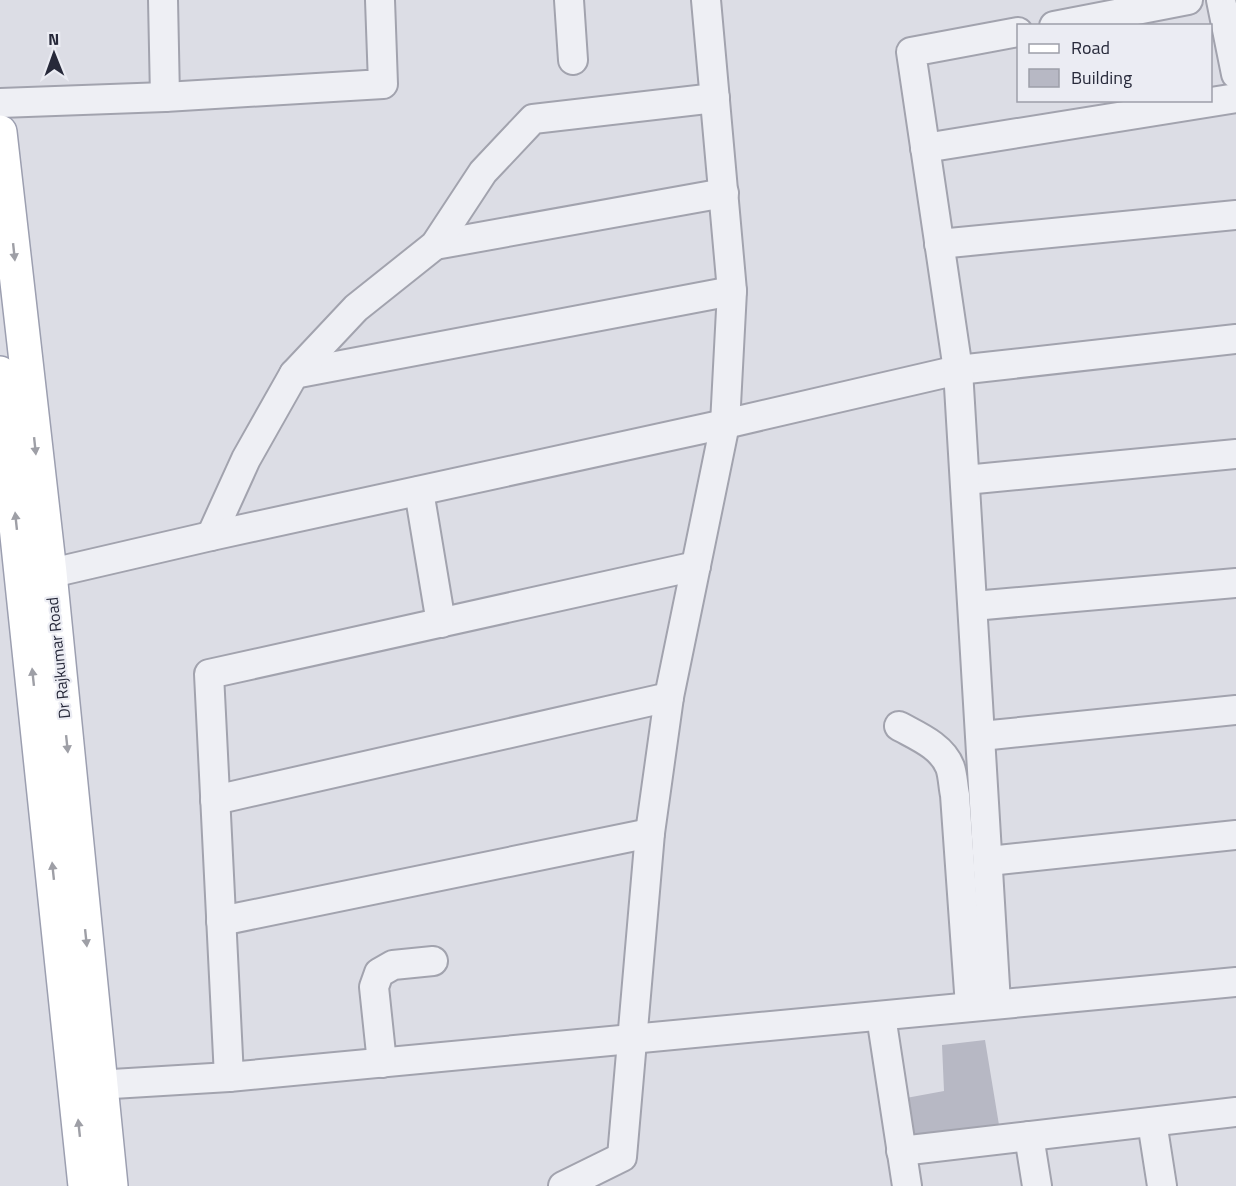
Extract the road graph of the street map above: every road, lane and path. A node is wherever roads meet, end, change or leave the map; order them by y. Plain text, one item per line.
1 (163, 0) edge
2 (380, 0) edge
3 (569, 0) edge
4 (706, 0) edge
5 (1188, 0) edge
6 (1221, 0) edge
7 (1064, 24) edge
8 (1017, 32) edge
9 (573, 60) dead end
10 (1236, 74) edge
11 (165, 97) junction
12 (715, 98) junction
13 (1236, 98) edge
14 (1211, 102) edge
15 (1212, 102) edge
16 (0, 103) edge
17 (0, 132) edge
18 (925, 148) junction
19 (724, 193) junction
20 (1236, 215) edge
21 (939, 244) junction
22 (435, 246) junction
23 (732, 291) junction
24 (1236, 339) edge
25 (958, 370) junction
26 (0, 373) edge
27 (294, 374) junction
28 (725, 424) junction
29 (1236, 454) edge
30 (965, 480) junction
31 (419, 490) junction
32 (211, 536) junction
33 (696, 566) junction
34 (36, 576) junction
35 (1236, 583) edge
36 (973, 606) junction
37 (441, 622) junction
38 (669, 697) junction
39 (1236, 710) edge
40 (899, 726) dead end
41 (981, 736) junction
42 (215, 800) junction
43 (650, 833) junction
44 (1236, 835) edge
45 (989, 861) junction
46 (221, 921) junction
47 (433, 961) dead end
48 (1236, 982) edge
49 (983, 1005) junction
50 (881, 1016) junction
51 (632, 1040) junction
52 (382, 1063) junction
53 (229, 1077) junction
54 (88, 1085) junction
55 (1236, 1112) edge
56 (1152, 1122) junction
57 (1029, 1136) junction
58 (901, 1150) junction
59 (85, 1186) edge
60 (111, 1186) edge
61 (563, 1186) edge
62 (907, 1186) edge
63 (1036, 1186) edge
64 (1162, 1186) edge

1 - 11 street
2 - 11 street
3 - 9 street
4 - 12 street
5 - 7 street
6 - 10 street
8 - 18 street
11 - 16 street
12 - 19 street
12 - 22 street
13 - 15 street
14 - 18 street
17 -> 34 main road, Dr Rajkumar Road
18 - 21 street
19 - 22 street
19 - 23 street
20 - 21 street
21 - 25 street
22 - 27 street
23 - 27 street
23 - 28 street
24 - 25 street
25 - 28 street
25 - 30 street
34 -> 26 main road, Dr Rajkumar Road
27 - 32 street
28 - 31 street
28 - 33 street
29 - 30 street
30 - 36 street
31 - 32 street
31 - 37 street
32 - 34 street
33 - 37 street
33 - 38 street
34 - 54 main road, Dr Rajkumar Road
35 - 36 street
36 - 41 street
37 - 42 street
38 - 42 street
38 - 43 street
39 - 41 street
40 - 49 street
41 - 45 street
42 - 46 street
43 - 46 street
43 - 51 street
44 - 45 street
45 - 49 street
46 - 53 street
47 - 52 street
48 - 49 street
49 - 50 street
50 - 51 street
50 - 58 street
51 - 52 street
51 - 61 street
52 - 53 street
53 - 54 street
59 -> 54 main road, Dr Rajkumar Road
54 - 60 main road, Dr Rajkumar Road
55 - 56 street
56 - 57 street
56 - 64 street
57 - 58 street
57 - 63 street
58 - 62 street

